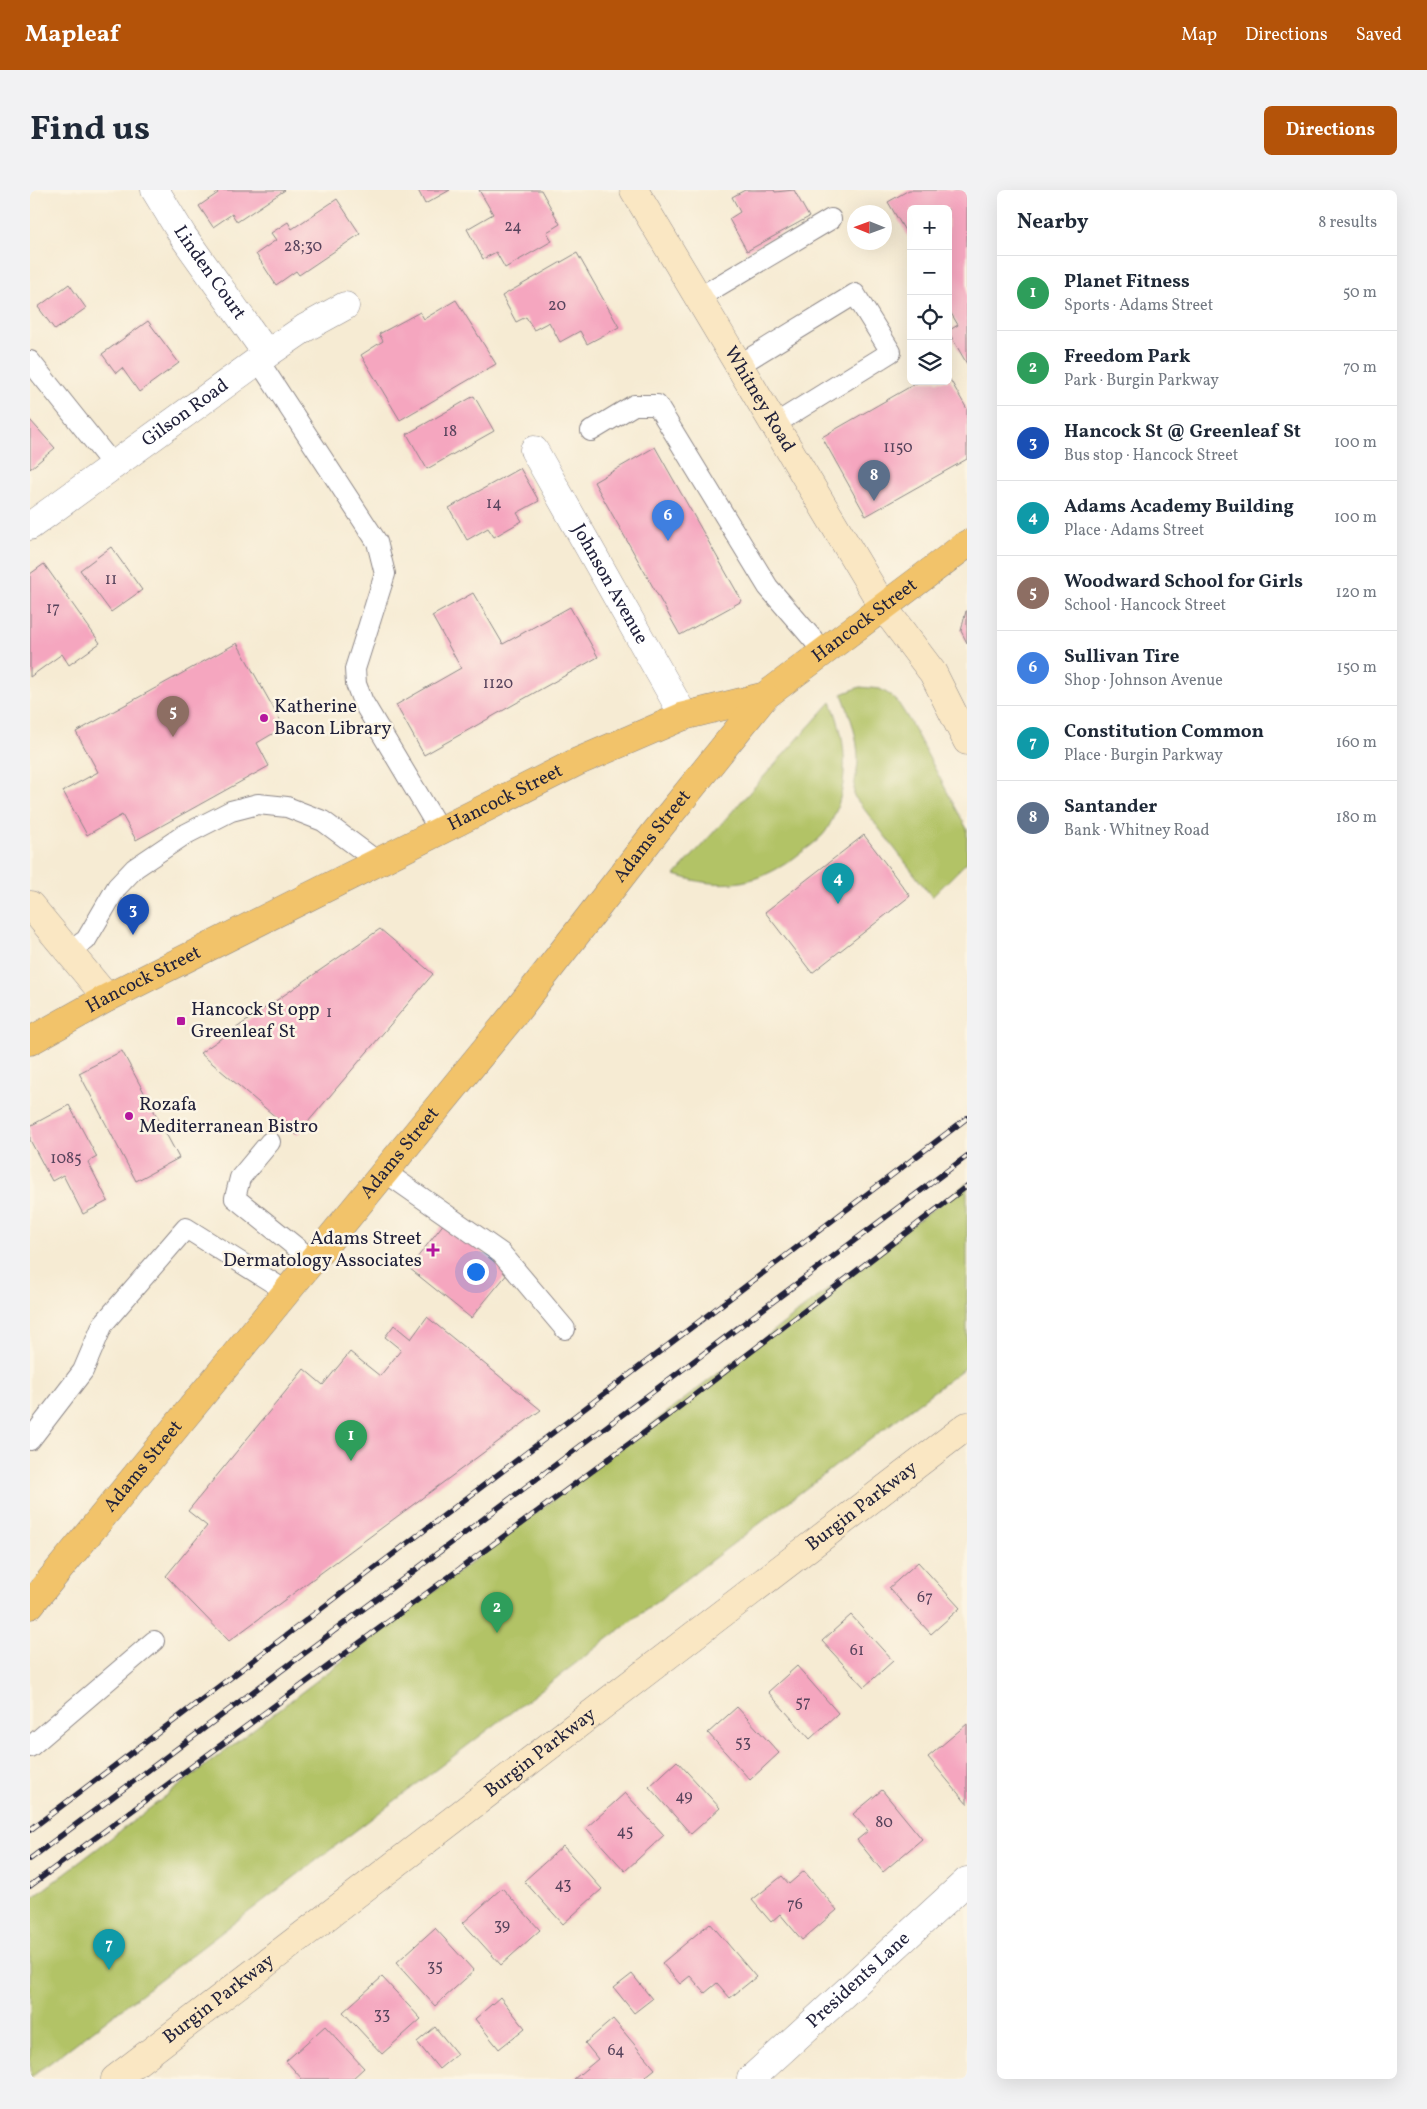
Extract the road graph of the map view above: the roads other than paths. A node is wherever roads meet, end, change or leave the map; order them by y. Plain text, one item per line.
1 (155, 190) edge
2 (634, 190) edge
3 (831, 219) dead end
4 (698, 298) junction
5 (345, 306) dead end
6 (262, 357) junction
7 (30, 361) edge
8 (739, 365) junction
9 (775, 424) junction
10 (591, 431) dead end
11 (534, 450) dead end
12 (113, 465) junction
13 (30, 526) edge
14 (967, 544) edge
15 (884, 608) junction
16 (824, 652) junction
17 (765, 696) junction
18 (684, 716) junction
19 (967, 741) edge
20 (440, 831) junction
21 (378, 862) junction
22 (30, 905) edge
23 (69, 952) junction
24 (107, 998) junction
25 (30, 1041) edge
26 (270, 1142) dead end
27 (385, 1172) junction
28 (312, 1260) junction
29 (286, 1291) junction
30 (565, 1329) dead end
31 (967, 1426) edge
32 (30, 1440) edge
33 (30, 1605) edge
34 (154, 1641) dead end
35 (30, 1747) edge
36 (967, 1881) edge
37 (141, 2070) edge
38 (115, 2079) edge
39 (750, 2079) edge

1 - 6 street, Linden Court
2 - 4 main road, Whitney Road
3 - 4 lane
4 - 8 main road, Whitney Road
5 - 6 street, Gilson Road
6 - 12 street, Gilson Road
6 - 20 lane
7 - 12 lane
8 - 9 main road, Whitney Road
8 - 9 lane
9 - 15 main road, Whitney Road
10 - 16 lane
11 - 18 street, Johnson Avenue
12 - 13 street, Gilson Road
14 - 15 main road, Hancock Street
15 - 16 main road, Hancock Street
15 - 19 main road, Whitney Road
16 - 17 main road, Hancock Street
17 - 18 main road, Hancock Street
17 - 27 main road, Adams Street
18 - 20 main road, Hancock Street
20 - 21 main road, Hancock Street
21 - 23 lane
21 - 24 main road, Hancock Street
22 - 23 main road
23 - 24 main road
24 - 25 main road, Hancock Street
26 - 28 lane
27 - 28 main road, Adams Street
27 - 30 lane
28 - 29 main road, Adams Street
29 - 32 lane
29 - 33 main road, Adams Street
31 - 37 main road, Burgin Parkway
34 - 35 lane
36 - 39 street, Presidents Lane
37 - 38 main road, Burgin Parkway

